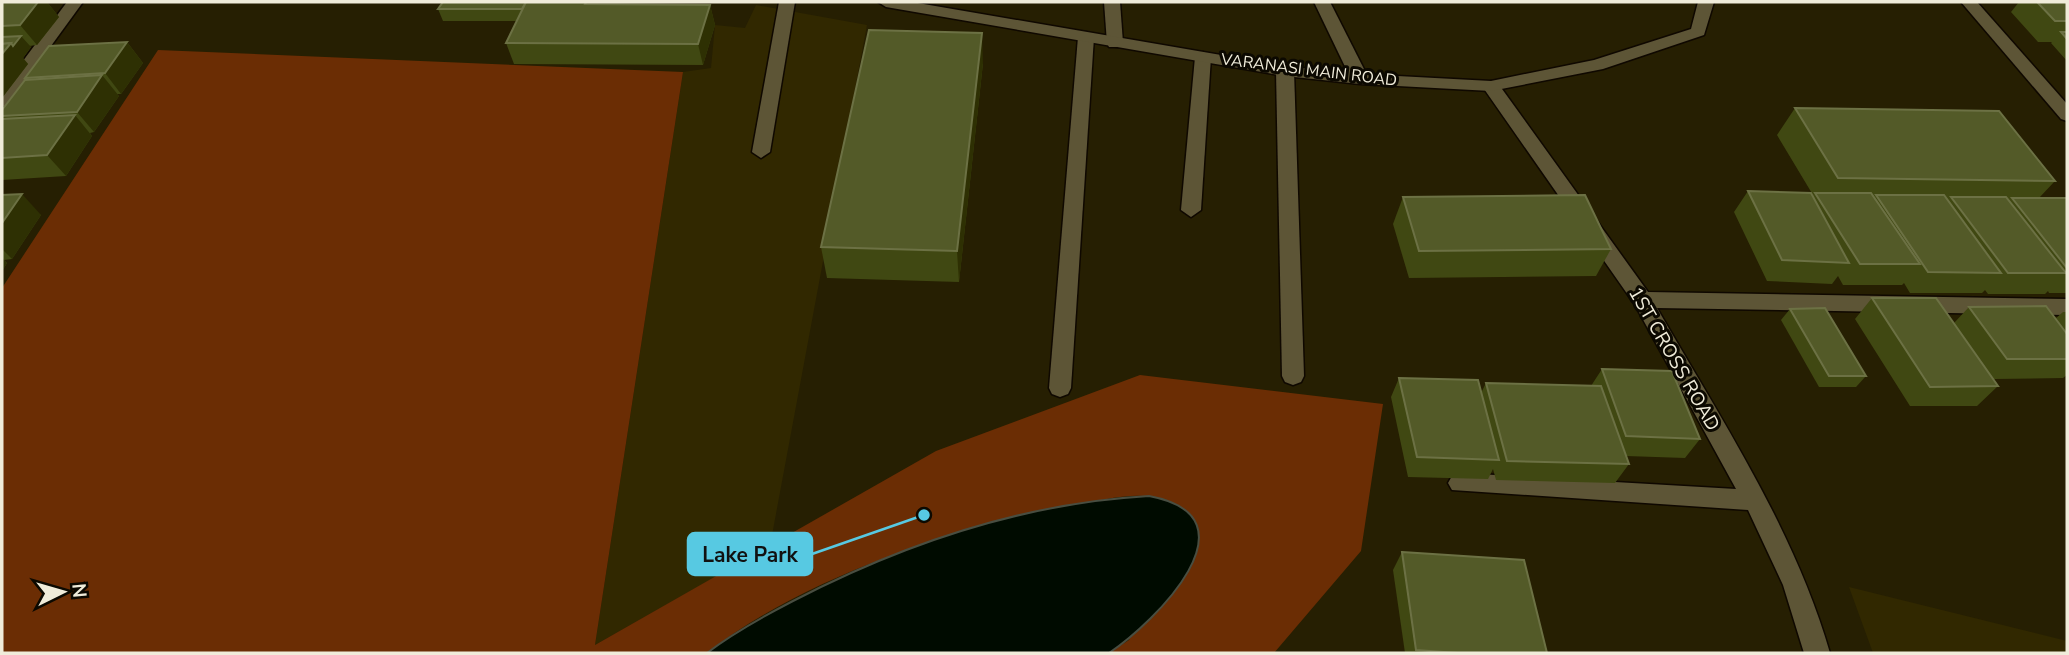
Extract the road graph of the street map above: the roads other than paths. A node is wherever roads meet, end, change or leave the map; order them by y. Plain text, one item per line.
1 (75, 2) edge
2 (788, 2) edge
3 (886, 2) edge
4 (1112, 2) edge
5 (1322, 2) edge
6 (1706, 2) edge
7 (1969, 2) edge
8 (925, 6) edge
9 (1086, 37) junction
10 (1115, 43) junction
11 (1203, 57) junction
12 (1285, 71) junction
13 (1360, 79) junction
14 (1491, 86) junction
15 (2, 101) edge
16 (2067, 115) edge
17 (761, 152) dead end
18 (1191, 210) dead end
19 (1642, 300) junction
20 (2067, 307) edge
21 (1293, 376) dead end
22 (1060, 388) dead end
23 (1460, 483) dead end
24 (1755, 500) junction
25 (1817, 653) edge

1 - 15 street
2 - 17 street
3 - 8 street, VARANASI MAIN ROAD
4 - 10 street
5 - 13 street
6 - 14 street, VARANASI MAIN ROAD
7 - 16 street
8 - 9 street, VARANASI MAIN ROAD
9 - 10 street, VARANASI MAIN ROAD
9 - 22 street
10 - 11 street, VARANASI MAIN ROAD
11 - 12 street, VARANASI MAIN ROAD
11 - 18 street
12 - 13 street, VARANASI MAIN ROAD
12 - 21 street
13 - 14 street, VARANASI MAIN ROAD
14 - 19 street, 1ST CROSS ROAD
19 - 20 street
19 - 24 street, 1ST CROSS ROAD
23 - 24 street
24 - 25 street, 1ST CROSS ROAD

